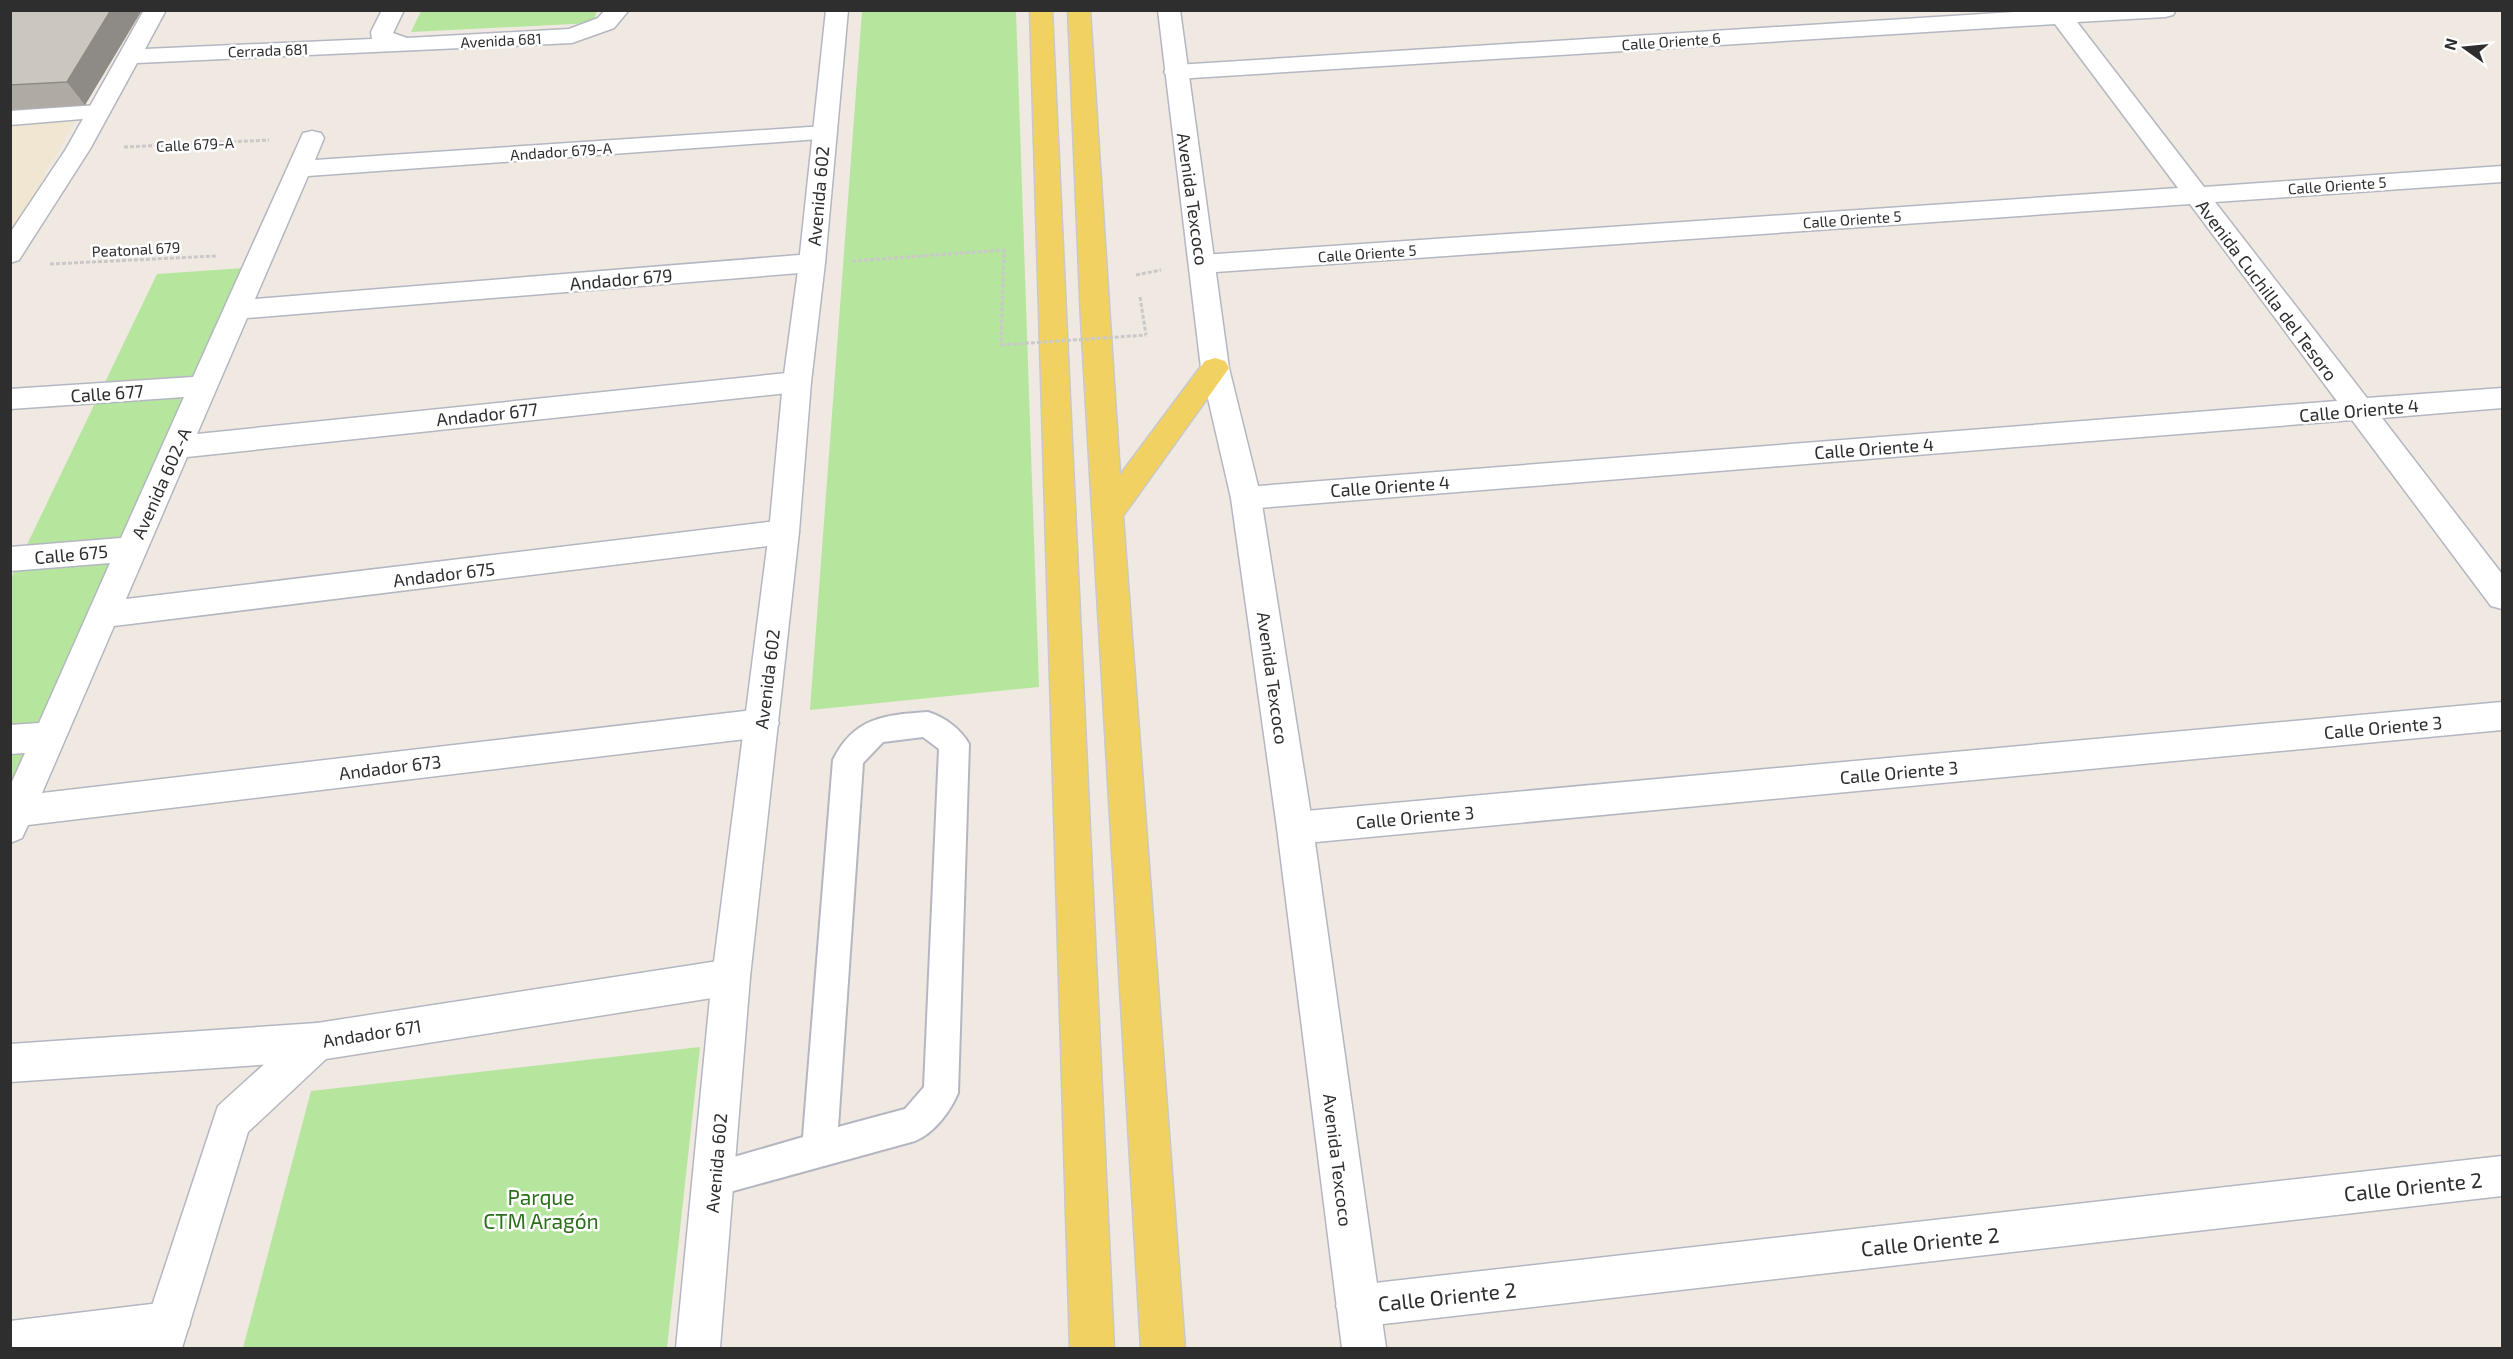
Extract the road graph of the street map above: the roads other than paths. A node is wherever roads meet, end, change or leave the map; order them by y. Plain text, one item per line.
1 (155, 10) edge
2 (393, 10) edge
3 (618, 10) edge
4 (837, 10) edge
5 (1041, 10) edge
6 (1079, 10) edge
7 (1169, 10) edge
8 (2165, 10) edge
9 (2058, 14) edge
10 (405, 45) junction
11 (131, 56) junction
12 (1176, 72) junction
13 (98, 112) junction
14 (10, 118) edge
15 (824, 133) junction
16 (312, 138) road end
17 (298, 169) junction
18 (2502, 174) edge
19 (2195, 195) junction
20 (10, 254) edge
21 (812, 263) junction
22 (1202, 264) junction
23 (237, 310) junction
24 (1215, 368) junction
25 (797, 382) junction
26 (204, 386) junction
27 (2502, 398) edge
28 (10, 399) edge
29 (2358, 410) junction
30 (177, 447) junction
31 (1246, 498) junction
32 (1109, 513) junction
33 (784, 532) junction
34 (132, 549) junction
35 (10, 559) edge
36 (2502, 597) edge
37 (103, 615) junction
38 (2502, 716) edge
39 (762, 723) junction
40 (50, 736) junction
41 (10, 740) edge
42 (14, 819) edge
43 (1295, 828) junction
44 (731, 977) junction
45 (317, 1042) junction
46 (10, 1064) edge
47 (819, 1149) junction
48 (2502, 1176) edge
49 (716, 1178) junction
50 (1357, 1306) junction
51 (164, 1336) edge
52 (10, 1343) edge
53 (699, 1348) edge
54 (1092, 1348) edge
55 (1163, 1348) edge
56 (1364, 1348) edge

1 - 11 street
2 - 10 street
3 - 10 street, Avenida 681
4 - 15 street, Avenida 602
5 - 54 main road
6 - 32 main road
7 - 12 street, Avenida Texcoco
8 - 9 street, Calle Oriente 6
9 - 12 street, Calle Oriente 6
9 - 19 street, Avenida Cuchilla del Tesoro
10 - 11 street, Cerrada 681
11 - 13 street
12 - 22 street, Avenida Texcoco
13 - 14 street
13 - 20 street
15 - 17 street, Andador 679-A
15 - 21 street, Avenida 602
16 - 17 street, Avenida 602-A
17 - 23 street, Avenida 602-A
18 - 19 street, Calle Oriente 5
19 - 22 street, Calle Oriente 5
19 - 29 street, Avenida Cuchilla del Tesoro
21 - 23 street, Andador 679
21 - 25 street, Avenida 602
22 - 24 street, Avenida Texcoco
23 - 26 street, Avenida 602-A
24 - 31 street, Avenida Texcoco
24 - 32 main road
25 - 30 street, Andador 677
25 - 33 street, Avenida 602
26 - 28 street, Calle 677
26 - 30 street, Avenida 602-A
27 - 29 street, Calle Oriente 4
29 - 31 street, Calle Oriente 4
29 - 36 street, Avenida Cuchilla del Tesoro
30 - 34 street, Avenida 602-A
31 - 43 street, Avenida Texcoco
32 - 55 main road
33 - 37 street, Andador 675
33 - 39 street, Avenida 602
34 - 35 street, Calle 675
34 - 37 street, Avenida 602-A
37 - 40 street, Avenida 602-A
38 - 43 street, Calle Oriente 3
39 - 42 street, Andador 673
39 - 44 street, Avenida 602
40 - 41 street
40 - 42 street, Avenida 602-A
43 - 50 street, Avenida Texcoco
44 - 45 street, Andador 671
44 - 49 street, Avenida 602
45 - 46 street, Andador 671
45 - 51 street
47 - 47 lane
47 - 49 lane
48 - 50 street, Calle Oriente 2
49 - 53 street, Avenida 602
50 - 56 street, Avenida Texcoco
51 - 52 street

